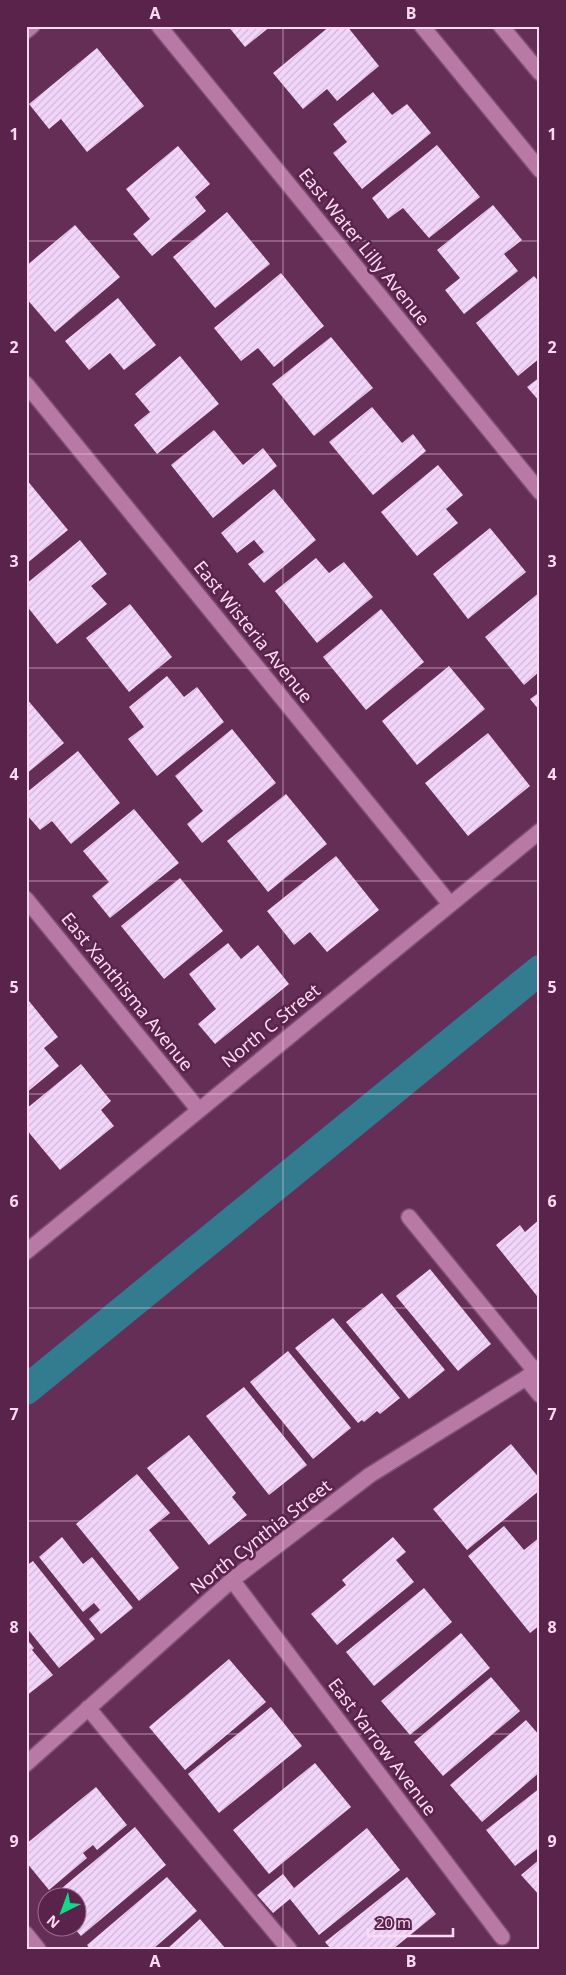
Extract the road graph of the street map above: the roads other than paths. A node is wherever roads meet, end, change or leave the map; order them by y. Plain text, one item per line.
1 (32, 26) edge
2 (159, 26) edge
3 (422, 26) edge
4 (501, 26) edge
5 (26, 31) edge
6 (540, 73) edge
7 (540, 170) edge
8 (26, 384) edge
9 (540, 492) edge
10 (540, 831) edge
11 (26, 899) edge
12 (450, 904) junction
13 (198, 1109) junction
14 (409, 1217) dead end
15 (26, 1252) edge
16 (534, 1372) edge
17 (540, 1395) edge
18 (232, 1580) junction
19 (88, 1708) junction
20 (26, 1764) edge
21 (26, 1934) edge
22 (502, 1937) dead end
23 (38, 1949) edge
24 (289, 1949) edge

1 - 5 street
2 - 9 street, East Water Lilly Avenue
3 - 7 street
4 - 6 street
8 - 12 street, East Wisteria Avenue
10 - 12 street, North C Street
11 - 13 street, East Xanthisma Avenue
12 - 13 street, North C Street
13 - 15 street, North C Street
14 - 16 street
16 - 17 street
16 - 18 street, North Cynthia Street
18 - 19 street, North Cynthia Street
18 - 22 street, East Yarrow Avenue
19 - 20 street, North Cynthia Street
19 - 24 street
21 - 23 street

